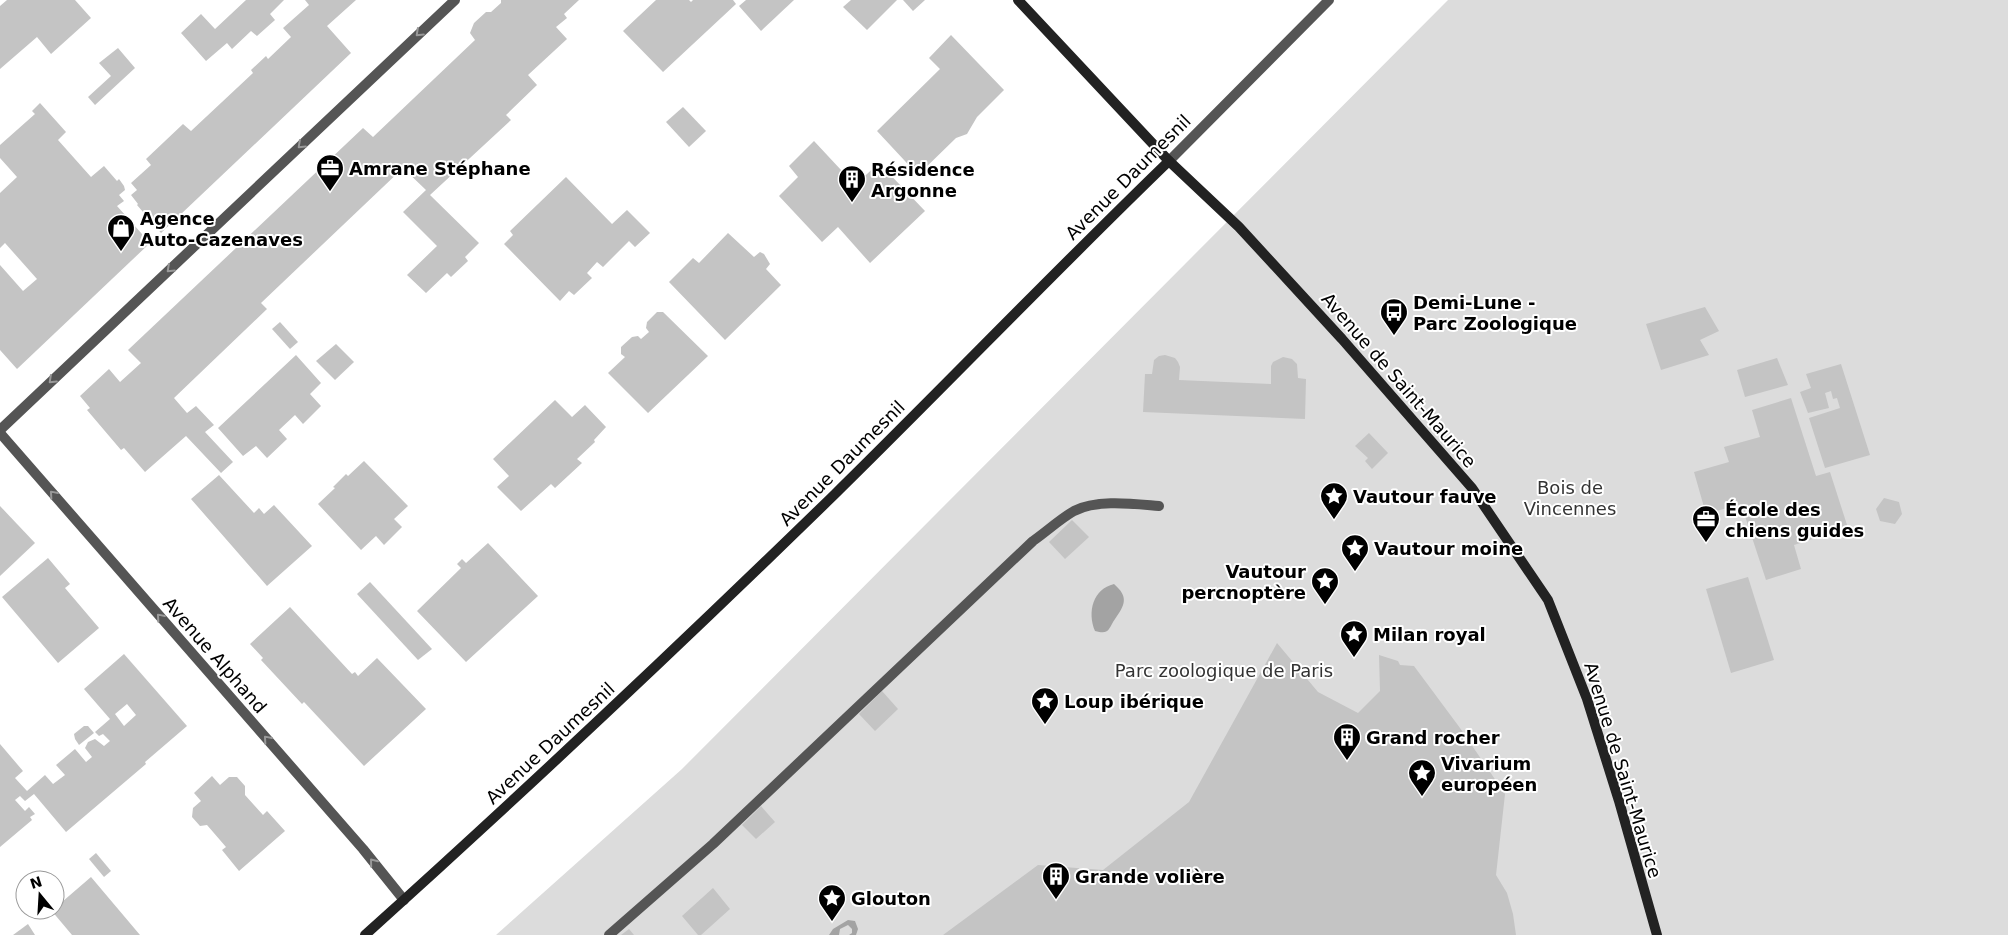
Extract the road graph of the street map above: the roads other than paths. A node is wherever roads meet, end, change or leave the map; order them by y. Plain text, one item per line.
1 (455, 0) edge
2 (1018, 0) edge
3 (1329, 0) edge
4 (1168, 161) junction
5 (0, 431) edge
6 (1159, 506) dead end
7 (404, 900) junction
8 (365, 935) edge
9 (609, 935) edge
10 (1657, 935) edge

1 -> 5 street
2 - 4 main road, Avenue de Saint-Maurice
3 - 4 street, Avenue Daumesnil
4 - 7 main road, Avenue Daumesnil
4 - 10 main road, Avenue de Saint-Maurice
7 -> 5 street, Avenue Alphand
6 - 9 street
7 - 8 main road, Avenue Daumesnil

